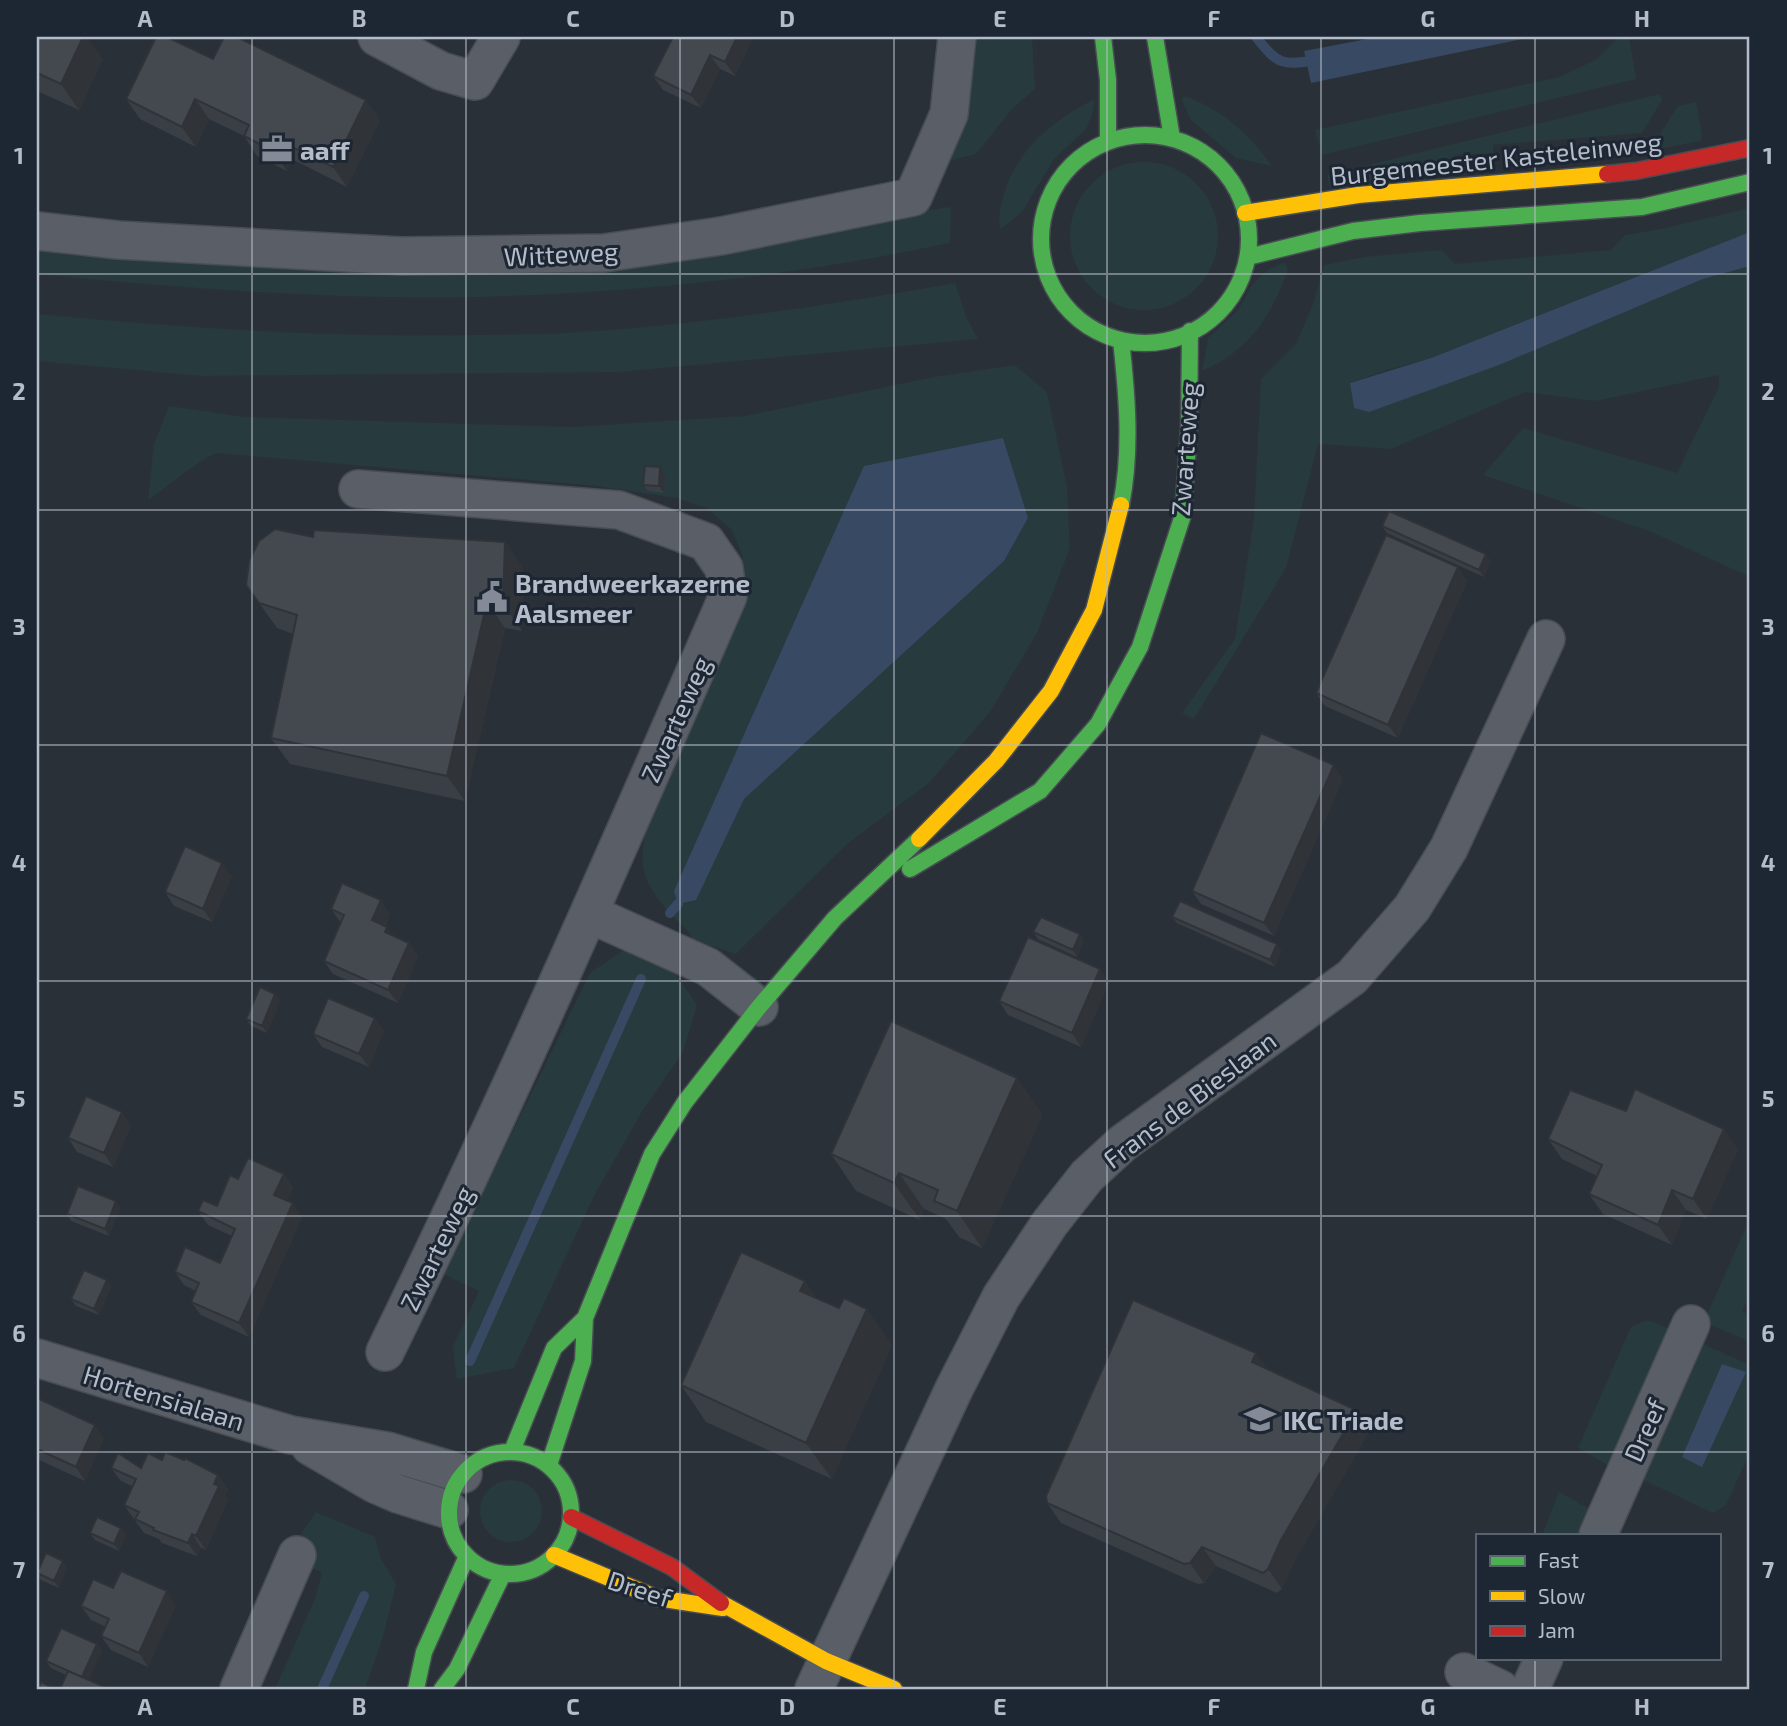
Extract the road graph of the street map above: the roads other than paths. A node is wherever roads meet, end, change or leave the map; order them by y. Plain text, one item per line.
1 (377, 37) edge
2 (501, 37) edge
3 (957, 37) edge
4 (1103, 37) edge
5 (1155, 37) edge
6 (1172, 138) junction
7 (1108, 141) junction
8 (1750, 148) edge
9 (1750, 183) edge
10 (1245, 213) junction
11 (37, 231) edge
12 (1248, 257) junction
13 (1190, 331) junction
14 (1121, 340) junction
15 (358, 489) dead end
16 (1546, 639) dead end
17 (590, 914) junction
18 (835, 918) junction
19 (759, 1007) junction
20 (585, 1318) junction
21 (1691, 1324) dead end
22 (385, 1352) dead end
23 (37, 1358) edge
24 (291, 1435) junction
25 (512, 1451) junction
26 (550, 1465) junction
27 (463, 1474) junction
28 (449, 1510) junction
29 (572, 1517) junction
30 (1598, 1534) edge
31 (296, 1555) dead end
32 (554, 1555) junction
33 (467, 1556) junction
34 (503, 1574) junction
35 (729, 1609) junction
36 (1543, 1660) edge
37 (1464, 1672) dead end
38 (820, 1675) edge
39 (239, 1689) edge
40 (416, 1689) edge
41 (442, 1689) edge
42 (894, 1689) edge
43 (1500, 1689) edge
44 (1530, 1689) edge

1 - 2 street
3 - 11 street, Witteweg
4 - 7 main road
5 - 6 main road
6 - 7 main road
6 - 10 main road
7 - 14 main road
8 - 10 main road, Burgemeester Kasteleinweg
9 - 12 main road
10 - 12 main road
12 - 13 main road
13 - 14 main road
13 - 18 main road, Zwarteweg
14 - 18 main road, Zwarteweg
15 - 17 street, Zwarteweg
16 - 38 street, Frans de Bieslaan
17 - 19 street
17 - 22 street, Zwarteweg
18 - 19 main road, Zwarteweg
19 - 20 main road, Zwarteweg
20 - 25 main road, Zwarteweg
20 - 26 main road, Zwarteweg
21 - 30 street, Dreef
23 - 24 street, Hortensialaan
24 - 27 street, Hortensialaan
24 - 28 street, Hortensialaan
25 - 26 main road
25 - 27 main road
26 - 29 main road
27 - 28 main road
28 - 33 main road
29 - 32 main road
29 - 35 main road, Dreef
31 - 39 street
32 - 34 main road
32 - 35 main road, Dreef
33 - 34 main road
33 - 40 main road
34 - 41 main road
35 - 38 main road, Dreef
36 - 44 street
37 - 43 street
38 - 42 main road, Dreef

